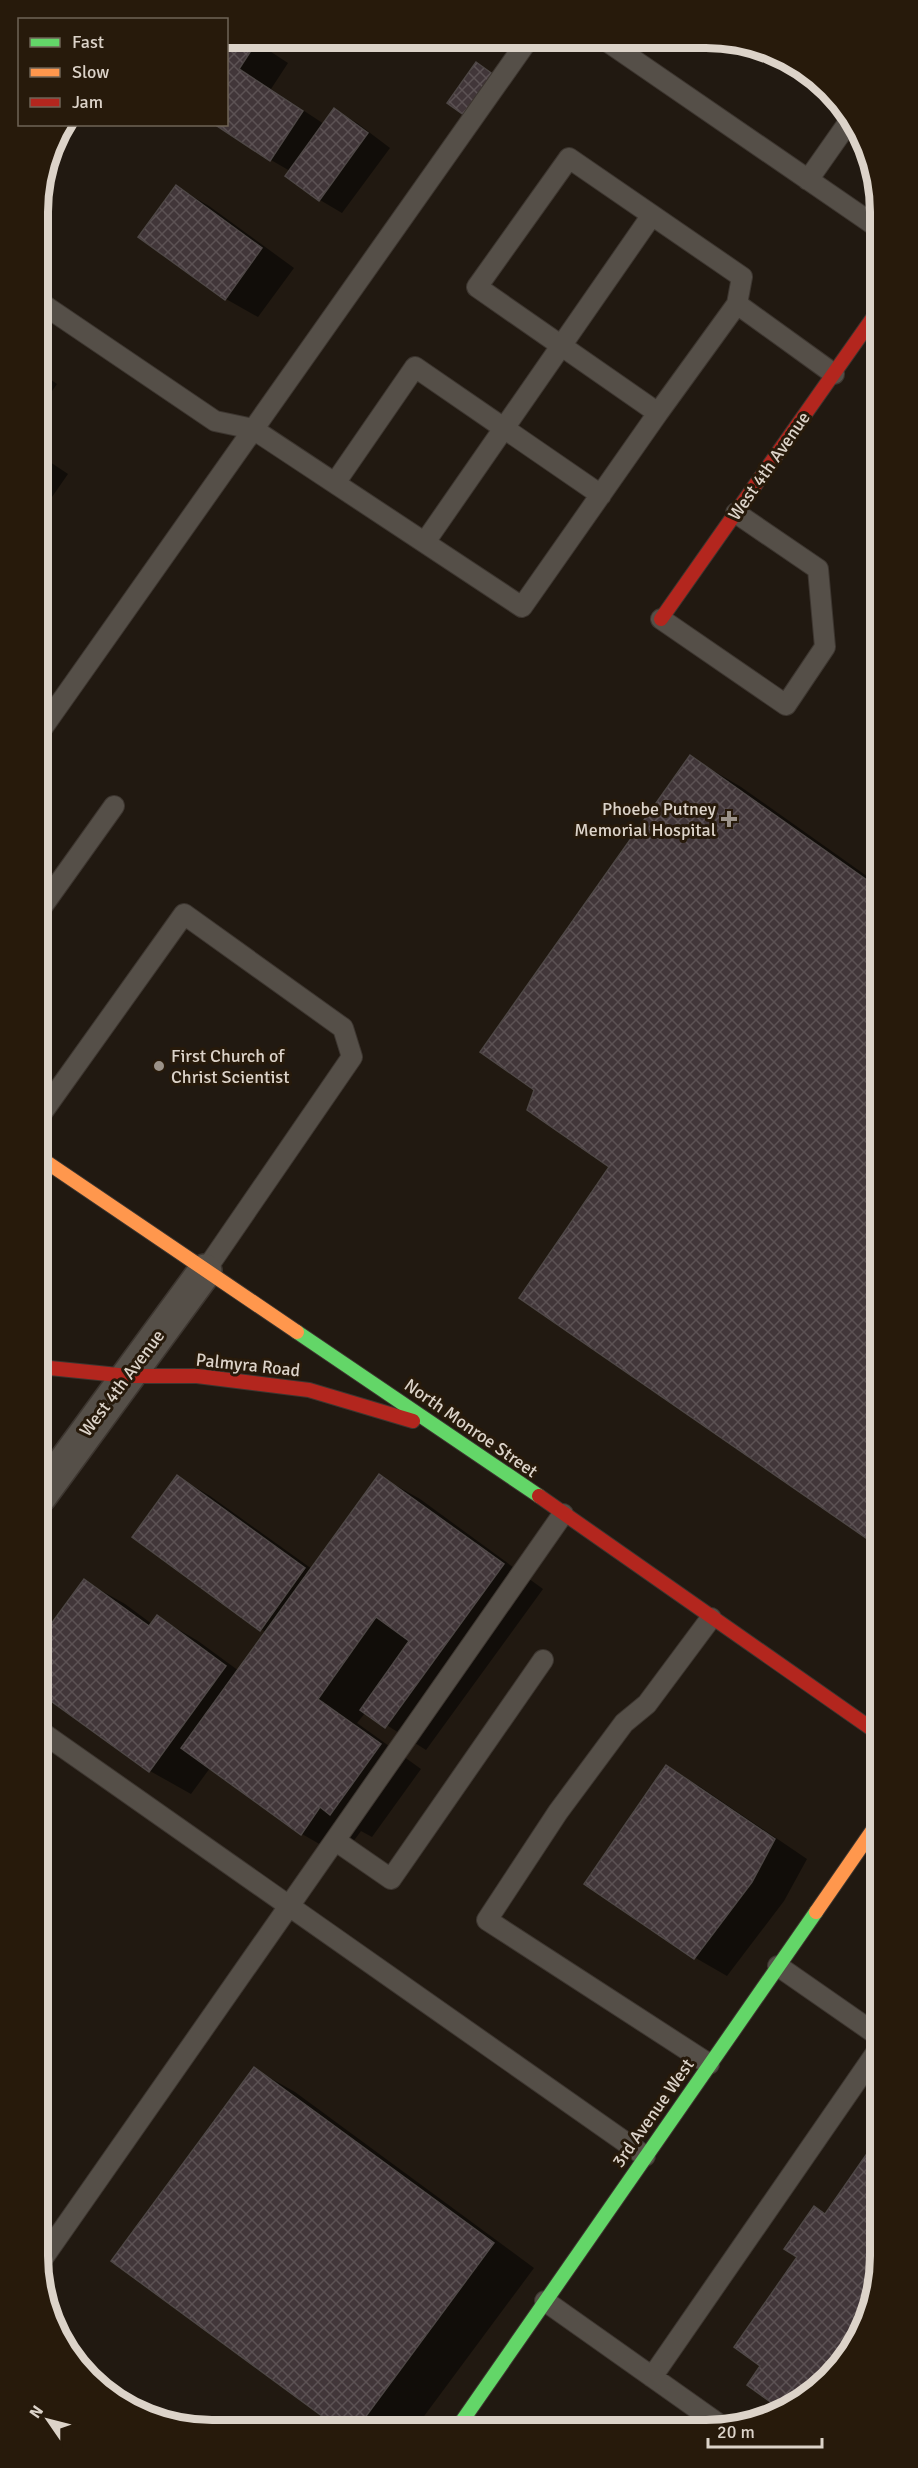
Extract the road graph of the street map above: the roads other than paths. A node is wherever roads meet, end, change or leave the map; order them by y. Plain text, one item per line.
1 (522, 48) edge
2 (624, 48) edge
3 (845, 127) edge
4 (808, 180) junction
5 (652, 216) junction
6 (870, 222) edge
7 (737, 304) junction
8 (48, 308) edge
9 (870, 322) edge
10 (561, 346) junction
11 (834, 374) junction
12 (658, 413) junction
13 (504, 428) junction
14 (253, 429) junction
15 (335, 483) junction
16 (601, 495) junction
17 (736, 513) junction
18 (425, 542) junction
19 (661, 619) joint
20 (48, 720) edge
21 (114, 806) dead end
22 (48, 899) edge
23 (48, 1104) edge
24 (48, 1163) edge
25 (204, 1271) junction
26 (48, 1368) edge
27 (128, 1376) junction
28 (446, 1431) junction
29 (48, 1485) edge
30 (563, 1514) junction
31 (711, 1618) junction
32 (543, 1660) dead end
33 (870, 1728) edge
34 (48, 1737) edge
35 (870, 1834) edge
36 (336, 1841) junction
37 (290, 1907) junction
38 (778, 1966) junction
39 (870, 2030) edge
40 (870, 2061) edge
41 (709, 2064) junction
42 (645, 2156) junction
43 (48, 2251) edge
44 (545, 2301) junction
45 (652, 2376) junction
46 (463, 2420) edge
47 (713, 2420) edge

1 - 14 lane
2 - 4 lane
3 - 4 lane
4 - 6 lane
5 - 7 lane
5 - 10 lane
5 - 10 lane
7 - 11 lane
7 - 12 lane
8 - 14 lane
9 - 11 street, West 4th Avenue
10 - 12 lane
10 - 13 lane
11 - 17 street, West 4th Avenue
12 - 16 lane
13 - 15 lane
13 - 16 lane
13 - 18 lane
14 - 15 lane
14 - 20 lane
15 - 18 lane
16 - 18 lane
17 - 19 street, West 4th Avenue
17 - 19 lane
21 - 22 lane
23 - 25 lane
24 - 25 street, North Monroe Street
25 - 27 street, West 4th Avenue
25 - 28 street, North Monroe Street
26 - 27 street, Palmyra Road
27 - 28 street, Palmyra Road
27 - 29 street, West 4th Avenue
28 - 30 street, North Monroe Street
30 - 31 street, North Monroe Street
30 - 36 lane
31 - 33 street, North Monroe Street
31 - 41 lane
32 - 36 lane
34 - 37 lane
35 - 38 street, 3rd Avenue West
36 - 37 lane
37 - 42 lane
37 - 43 lane
38 - 39 lane
38 - 41 street, 3rd Avenue West
40 - 45 lane
41 - 42 street, 3rd Avenue West
42 - 44 street, 3rd Avenue West
44 - 45 lane
44 - 46 street, 3rd Avenue West
45 - 47 lane

